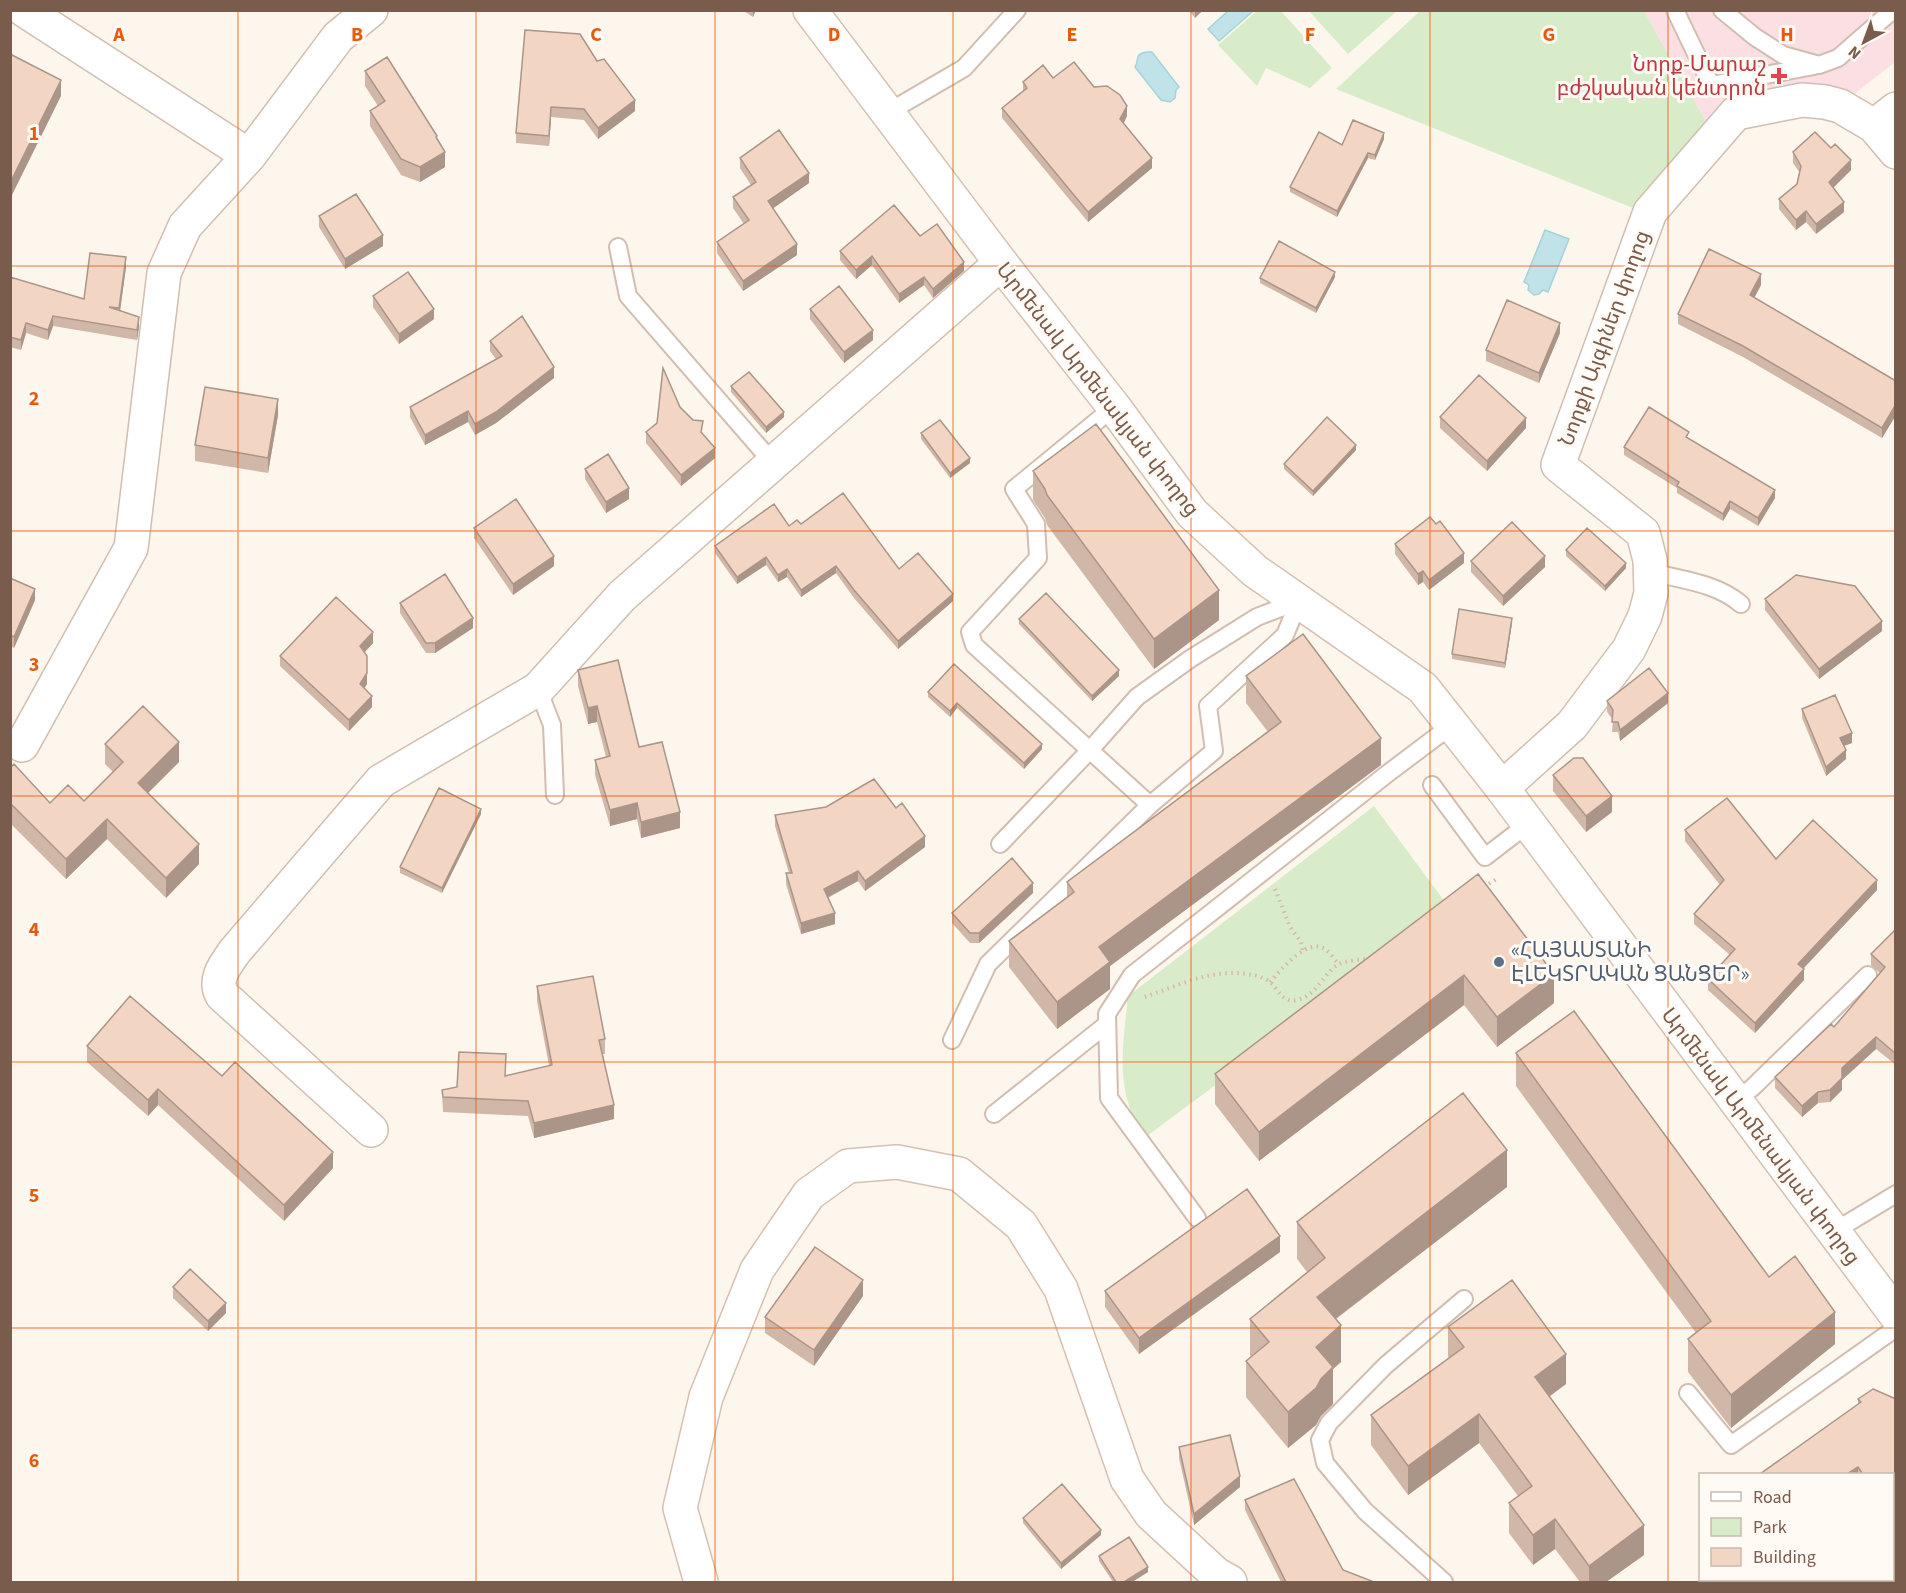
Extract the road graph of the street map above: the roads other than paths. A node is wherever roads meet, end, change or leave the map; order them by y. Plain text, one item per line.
1 (24, 10) edge
2 (810, 10) edge
3 (1017, 10) edge
4 (1675, 10) edge
5 (1722, 10) edge
6 (1893, 10) edge
7 (358, 14) edge
8 (1819, 65) junction
9 (888, 113) junction
10 (1885, 117) edge
11 (1896, 152) edge
12 (249, 156) junction
13 (618, 247) dead end
14 (1001, 263) junction
15 (1114, 406) junction
16 (773, 463) junction
17 (1651, 573) junction
18 (1299, 601) junction
19 (1741, 604) dead end
20 (538, 689) junction
21 (1452, 725) junction
22 (22, 745) dead end
23 (1090, 750) junction
24 (1432, 785) dead end
25 (1502, 788) junction
26 (555, 795) dead end
27 (1150, 805) junction
28 (1528, 824) junction
29 (1000, 844) dead end
30 (1868, 975) dead end
31 (1107, 1024) junction
32 (951, 1040) dead end
33 (1735, 1101) junction
34 (994, 1114) dead end
35 (371, 1130) dead end
36 (1896, 1194) edge
37 (1197, 1218) dead end
38 (1833, 1232) junction
39 (1464, 1299) dead end
40 (1896, 1315) edge
41 (1896, 1328) edge
42 (1688, 1393) dead end
43 (701, 1582) edge
44 (1230, 1582) edge
45 (1444, 1582) edge

1 - 12 street
2 - 9 street, Արմենակ Արմենակյան փողոց
3 - 9 lane
4 - 8 lane
5 - 8 lane
6 - 8 lane
7 - 12 street
9 - 14 street, Արմենակ Արմենակյան փողոց
10 - 11 street, Նորքի Այգիներ փողոց
10 - 17 street, Նորքի Այգիներ փողոց
12 - 22 street
13 - 16 lane
14 - 15 street, Արմենակ Արմենակյան փողոց
14 - 16 street
15 - 18 street, Արմենակ Արմենակյան փողոց
15 - 23 lane
16 - 20 street
17 - 19 lane
17 - 25 street, Նորքի Այգիներ փողոց
18 - 21 street, Արմենակ Արմենակյան փողոց
18 - 23 lane
18 - 27 lane
20 - 26 lane
20 - 35 street
21 - 25 street, Արմենակ Արմենակյան փողոց
21 - 31 lane
23 - 27 lane
23 - 29 lane
24 - 28 lane
25 - 28 street, Արմենակ Արմենակյան փողոց
27 - 32 lane
28 - 33 street, Արմենակ Արմենակյան փողոց
30 - 33 lane
31 - 34 lane
31 - 37 lane
33 - 38 street, Արմենակ Արմենակյան փողոց
36 - 38 lane
38 - 40 street, Արմենակ Արմենակյան փողոց
39 - 45 lane
41 - 42 lane
43 - 44 street

